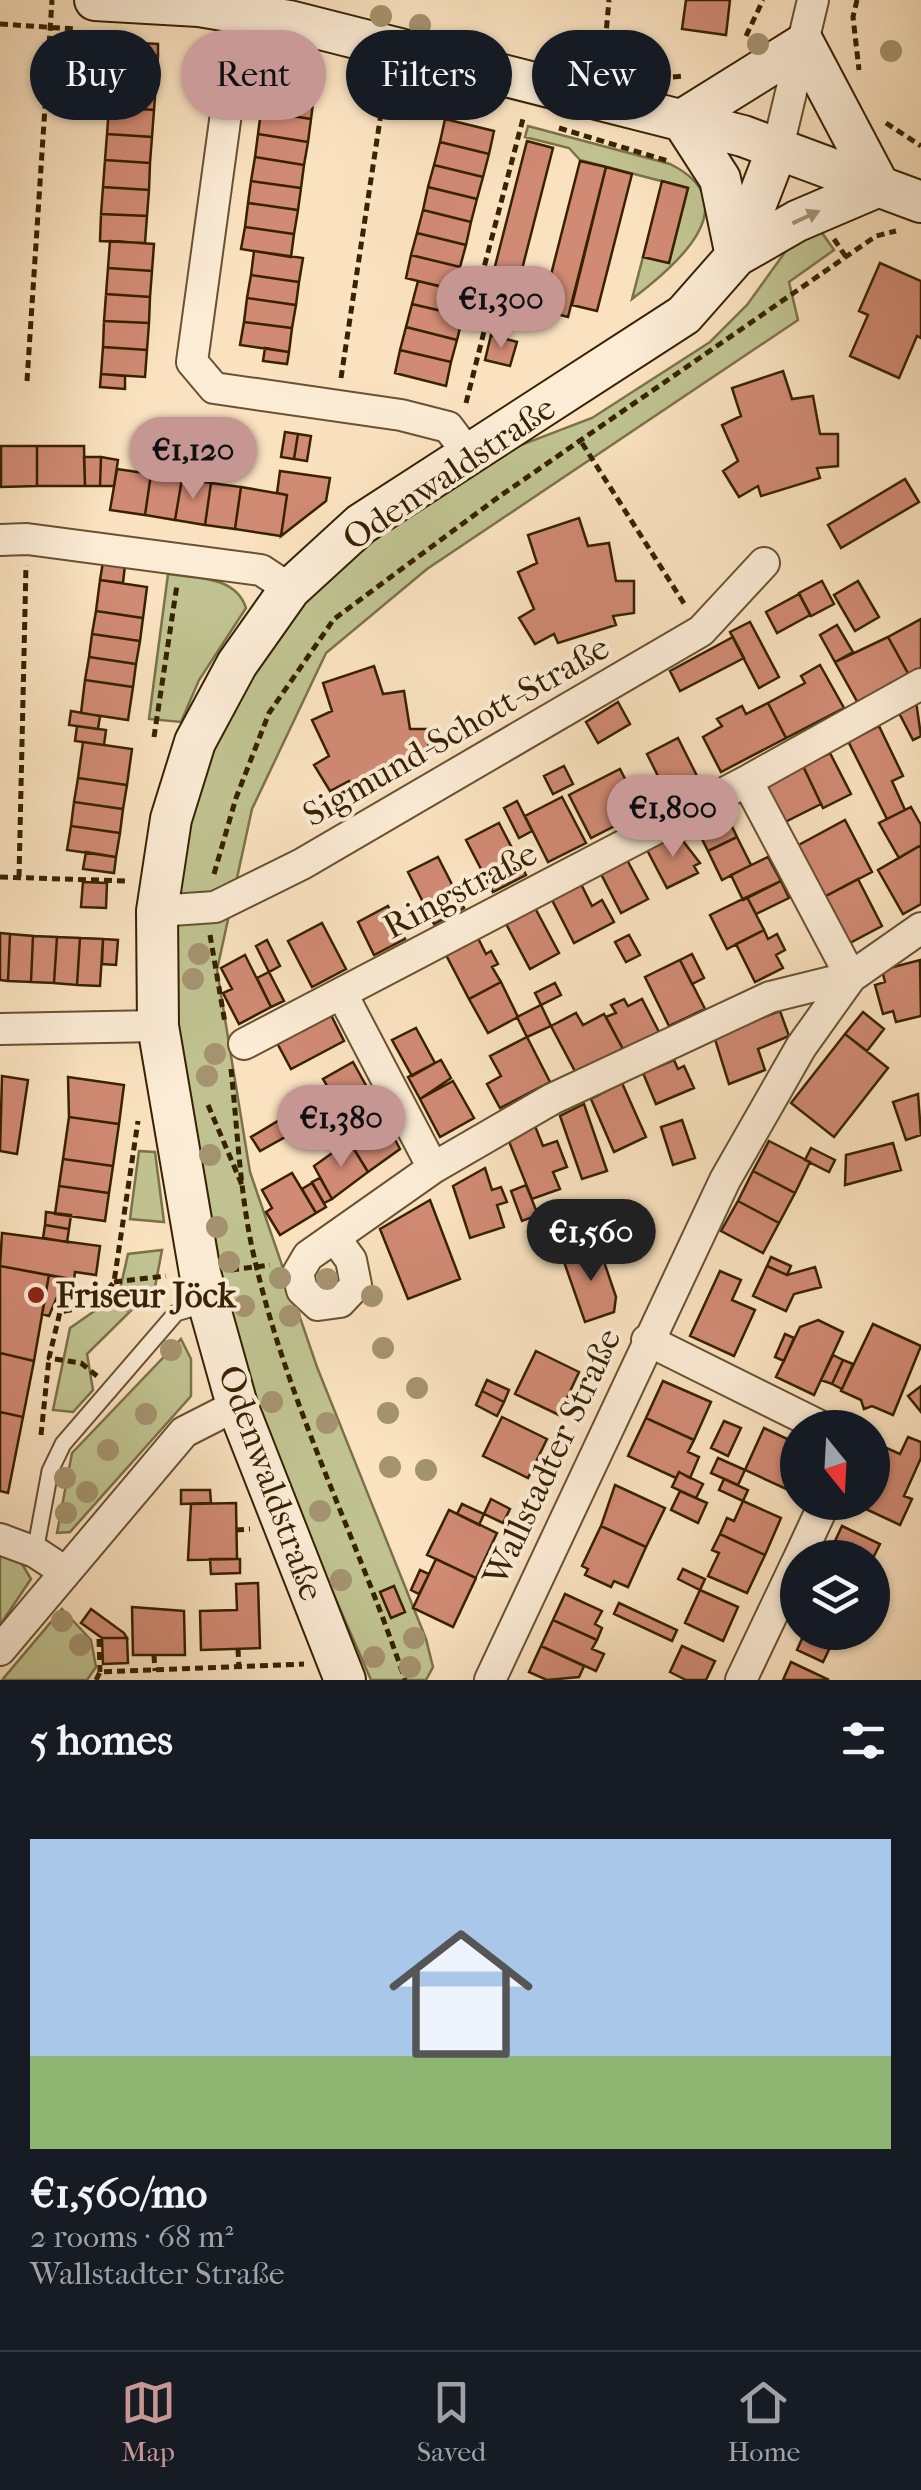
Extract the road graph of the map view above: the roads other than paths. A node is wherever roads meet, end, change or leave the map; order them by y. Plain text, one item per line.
1 (813, 0) edge
2 (240, 11) junction
3 (93, 15) edge
4 (804, 44) junction
5 (682, 120) junction
6 (778, 147) junction
7 (879, 186) junction
8 (912, 216) edge
9 (736, 256) junction
10 (457, 439) junction
11 (13, 540) edge
12 (764, 563) dead end
13 (290, 589) junction
14 (921, 684) edge
15 (747, 781) junction
16 (158, 897) junction
17 (921, 928) edge
18 (851, 977) junction
19 (342, 994) junction
20 (158, 1026) junction
21 (0, 1028) edge
22 (233, 1042) road end
23 (433, 1168) junction
24 (335, 1238) junction
25 (204, 1288) junction
26 (647, 1340) junction
27 (238, 1405) junction
28 (788, 1410) edge
29 (0, 1539) edge
30 (35, 1552) junction
31 (64, 1571) junction
32 (780, 1597) edge
33 (0, 1650) edge
34 (340, 1667) edge
35 (490, 1680) edge
36 (741, 1680) edge

1 - 4 street, Odenwaldstraße
2 - 3 street
2 - 5 street
2 - 10 street
4 - 5 street
4 - 6 street, Odenwaldstraße
4 - 7 street
5 - 6 street
5 - 9 street
6 - 7 street
6 - 9 street, Odenwaldstraße
7 - 8 street
9 -> 7 street
9 - 10 street, Odenwaldstraße
10 - 13 street, Odenwaldstraße
11 - 13 street
12 - 16 street, Sigmund-Schott-Straße
13 - 16 street, Odenwaldstraße
14 - 15 street, Ringstraße
15 - 18 street
15 - 19 street, Ringstraße
16 - 20 street, Odenwaldstraße
17 - 18 street, Wallstadter Straße
18 - 23 street
18 - 26 street, Wallstadter Straße
19 - 22 street, Ringstraße
19 - 23 street
20 - 21 street
20 - 25 street, Odenwaldstraße
23 - 24 street
24 - 24 street
25 - 27 street, Odenwaldstraße
25 - 30 lane
26 - 28 street
26 - 35 street, Wallstadter Straße
27 - 31 street
27 - 34 street, Odenwaldstraße
29 - 30 street
30 - 31 street
31 - 33 street
32 - 36 street

